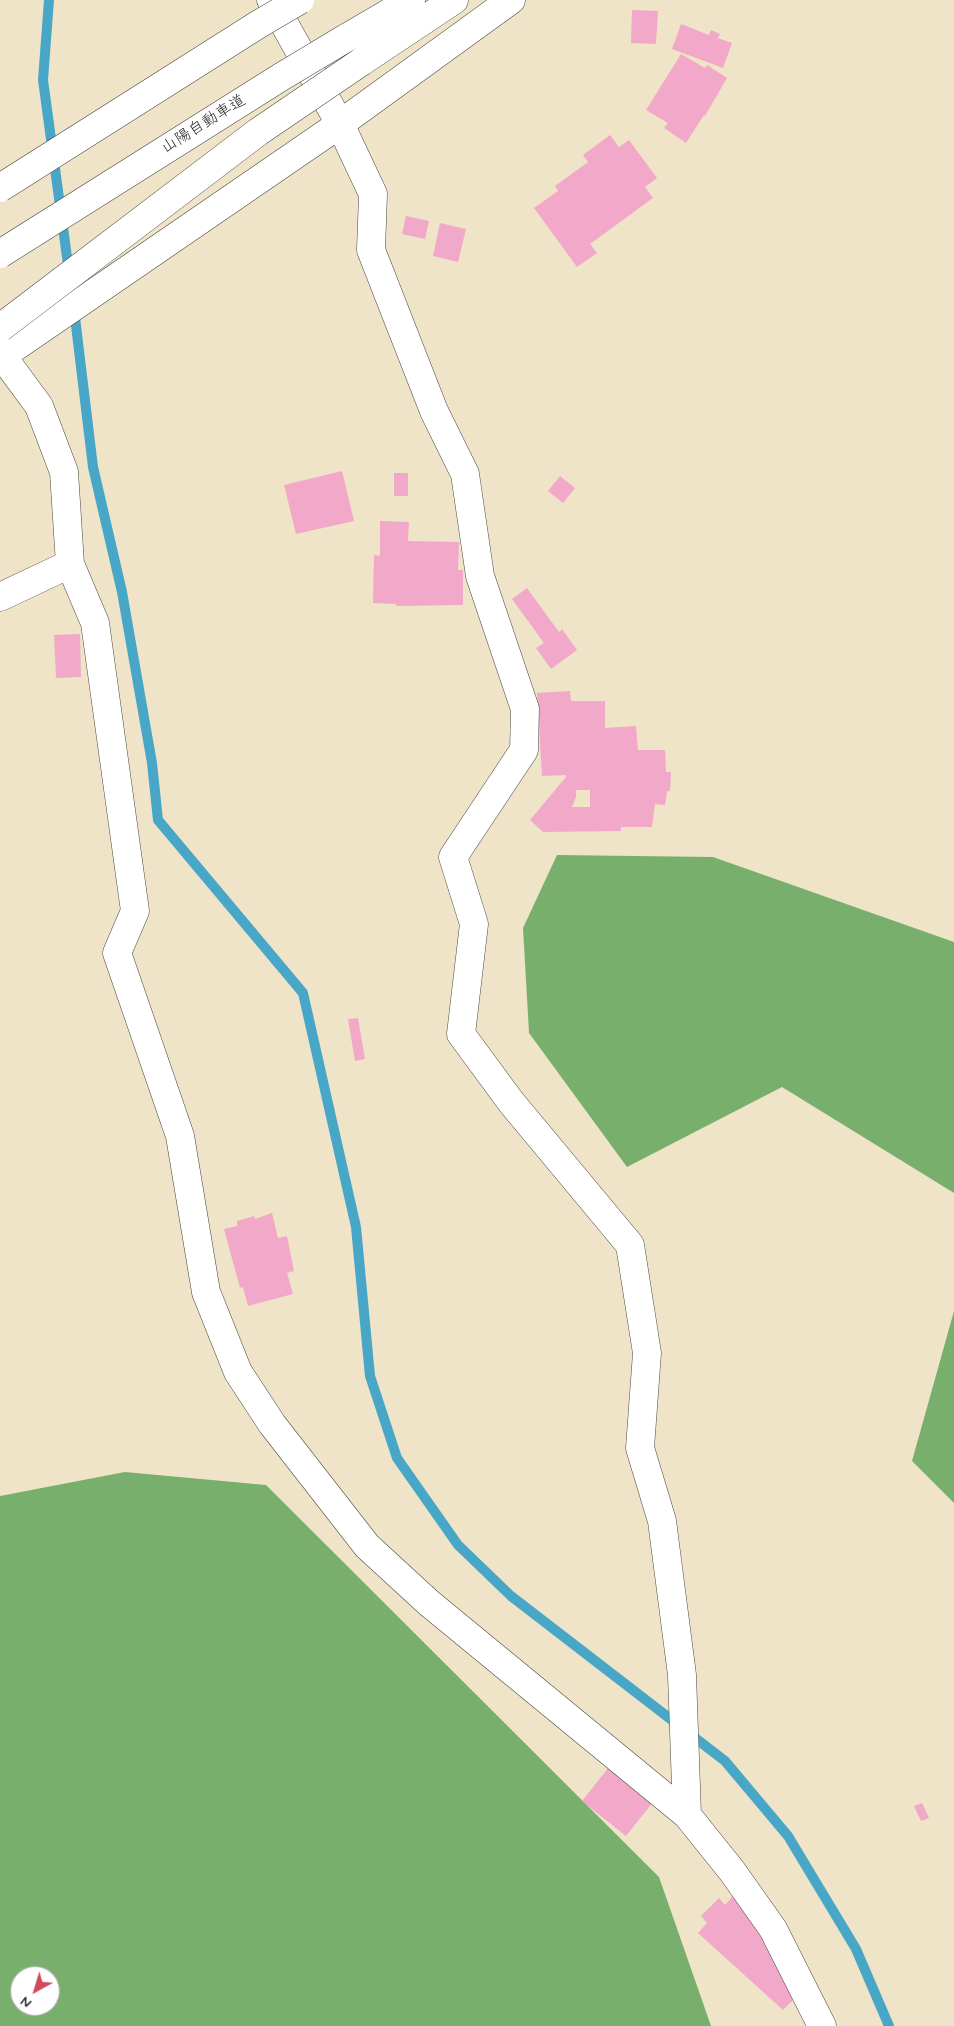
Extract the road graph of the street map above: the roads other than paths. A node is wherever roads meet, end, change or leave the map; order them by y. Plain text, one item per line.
1 (271, 0) edge
2 (300, 0) edge
3 (411, 0) edge
4 (454, 0) edge
5 (511, 0) edge
6 (340, 124) junction
7 (0, 188) edge
8 (0, 254) edge
9 (0, 328) edge
10 (1, 354) edge
11 (70, 564) junction
12 (0, 598) edge
13 (688, 1815) junction
14 (822, 2026) edge

1 - 6 main road
2 - 7 main road, bridge
3 - 8 main road, 山陽自動車道, bridge
4 - 9 main road, bridge
5 - 6 main road
6 - 10 main road
6 - 13 main road
10 - 11 main road
11 - 12 main road
11 - 13 main road
13 - 14 main road

